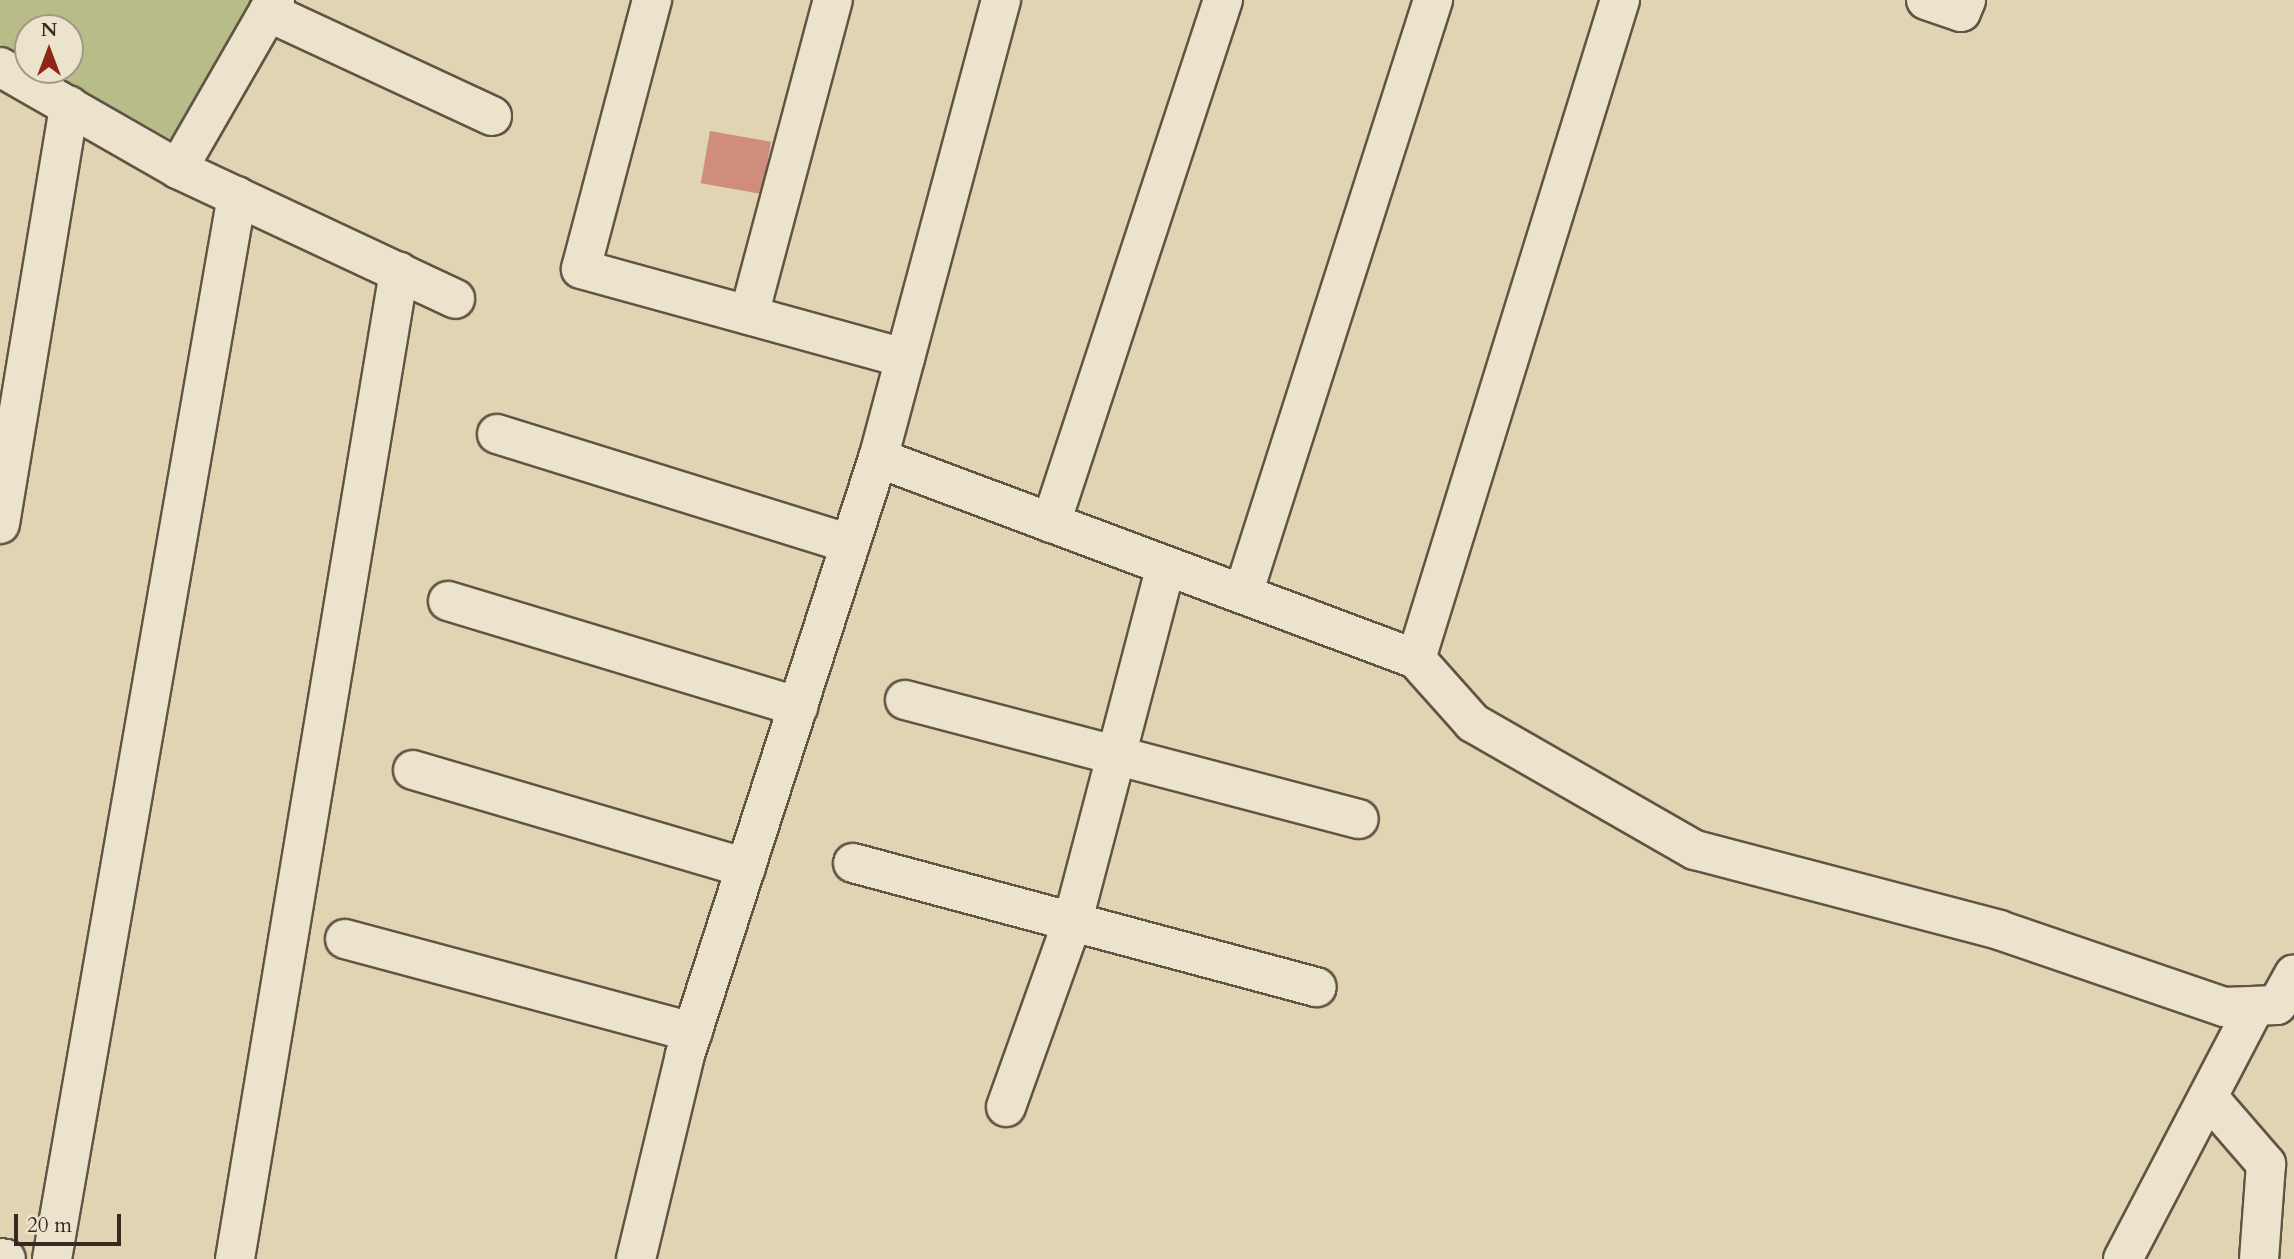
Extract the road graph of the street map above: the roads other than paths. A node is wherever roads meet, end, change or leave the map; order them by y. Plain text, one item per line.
1 (652, 0) edge
2 (833, 0) edge
3 (1001, 0) edge
4 (1223, 0) edge
5 (1433, 0) edge
6 (1620, 0) edge
7 (1926, 0) edge
8 (1966, 0) edge
9 (272, 6) edge
10 (0, 67) edge
11 (69, 106) junction
12 (492, 116) dead end
13 (178, 169) junction
14 (237, 196) junction
15 (399, 272) junction
16 (455, 299) dead end
17 (749, 316) junction
18 (905, 358) junction
19 (497, 434) dead end
20 (878, 458) junction
21 (1051, 523) junction
22 (0, 524) edge
23 (850, 544) junction
24 (1166, 566) junction
25 (1243, 594) junction
26 (448, 601) dead end
27 (1416, 659) junction
28 (905, 700) dead end
29 (798, 707) junction
30 (1116, 754) junction
31 (413, 770) dead end
32 (1359, 819) dead end
33 (853, 863) dead end
34 (746, 868) junction
35 (1073, 920) junction
36 (345, 939) dead end
37 (2293, 978) edge
38 (1317, 987) dead end
39 (2255, 1007) junction
40 (693, 1031) junction
41 (2208, 1097) junction
42 (1006, 1107) dead end
43 (2280, 1169) edge
44 (0, 1258) edge
45 (6, 1259) edge
46 (52, 1259) edge
47 (235, 1259) edge
48 (636, 1259) edge
49 (2123, 1259) edge
50 (2259, 1259) edge

1 - 17 street
2 - 17 street
3 - 18 street
4 - 21 street
5 - 25 street
6 - 27 street
7 - 8 street
9 - 12 street
9 - 13 street
10 - 11 street
11 - 13 street
11 - 22 street
13 - 14 street
14 - 15 street
14 - 46 street
15 - 16 street
15 - 47 street
17 - 18 street
18 - 20 street
19 - 23 street
20 - 21 street
20 - 23 street
21 - 24 street
23 - 29 street
24 - 25 street
24 - 30 street
25 - 27 street
26 - 29 street
27 - 39 street
28 - 30 street
29 - 34 street
30 - 32 street
30 - 35 street
31 - 34 street
33 - 35 street
34 - 40 street
35 - 38 street
35 - 42 street
36 - 40 street
37 - 39 street
39 - 41 street
40 - 48 street
41 - 43 street
41 - 49 street
43 - 50 street
44 - 45 street

